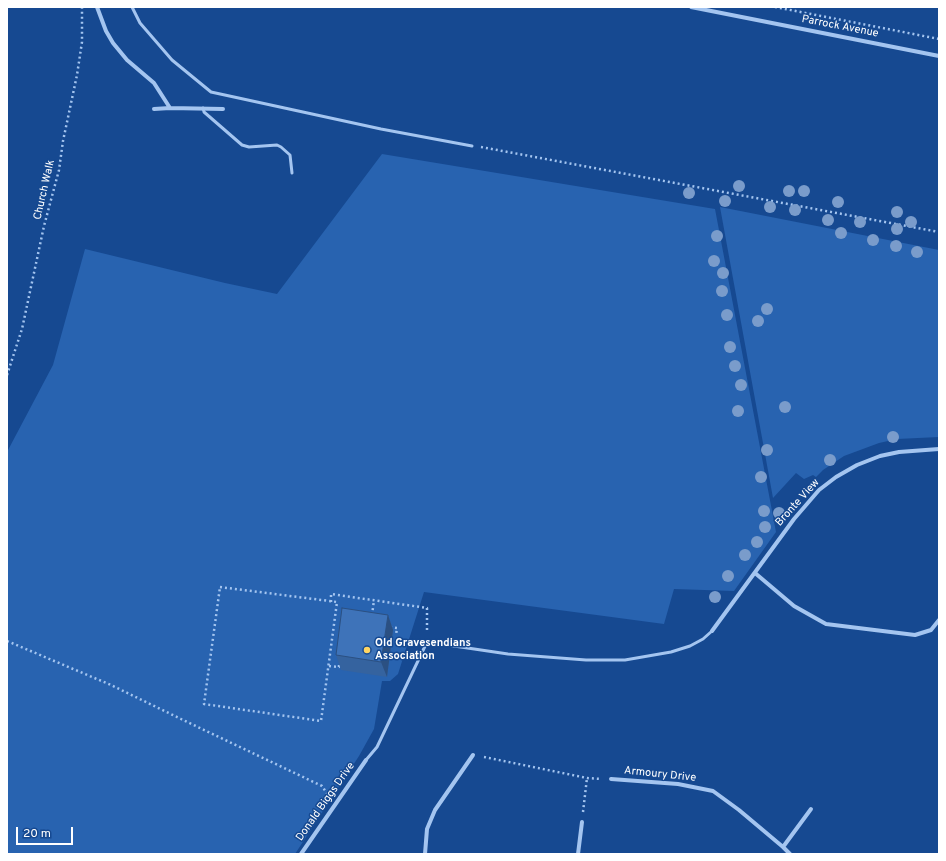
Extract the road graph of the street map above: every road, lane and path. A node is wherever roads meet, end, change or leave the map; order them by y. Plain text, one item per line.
1 (82, 7) edge
2 (97, 7) edge
3 (132, 7) edge
4 (691, 7) edge
5 (775, 7) edge
6 (939, 39) edge
7 (939, 56) edge
8 (170, 108) junction
9 (203, 108) junction
10 (154, 109) dead end
11 (223, 109) dead end
12 (472, 146) joint
13 (292, 173) dead end
14 (939, 232) edge
15 (7, 374) edge
16 (939, 450) edge
17 (755, 573) junction
18 (374, 600) junction
19 (331, 602) junction
20 (371, 616) edge
21 (939, 620) edge
22 (383, 626) edge
23 (712, 630) joint
24 (396, 635) dead end
25 (7, 641) edge
26 (426, 642) junction
27 (340, 659) edge
28 (329, 666) junction
29 (473, 755) joint
30 (366, 760) joint
31 (587, 778) junction
32 (611, 779) joint
33 (334, 805) junction
34 (811, 809) dead end
35 (582, 822) joint
36 (783, 846) junction
37 (301, 854) edge
38 (425, 854) edge
39 (578, 854) edge
40 (790, 854) edge

1 - 15 path, Church Walk
2 - 8 street
3 - 12 lane
4 - 7 street, Parrock Avenue
5 - 6 path
8 - 9 street
8 - 10 street
9 - 11 street
9 - 13 lane
12 - 14 path
16 - 17 street, Bronte View
17 - 21 street
17 - 23 street, Bronte View
18 - 19 path
18 - 20 path
18 - 26 path
19 - 28 path
19 - 28 path
22 - 24 path
23 - 26 lane
25 - 33 path
26 - 30 lane
27 - 28 path
29 - 31 path
29 - 38 street
30 - 33 street, Donald Biggs Drive
31 - 32 path
31 - 35 path
32 - 36 street, Armoury Drive
33 - 37 street, Donald Biggs Drive
34 - 36 street
35 - 39 street
36 - 40 street, Armoury Drive

